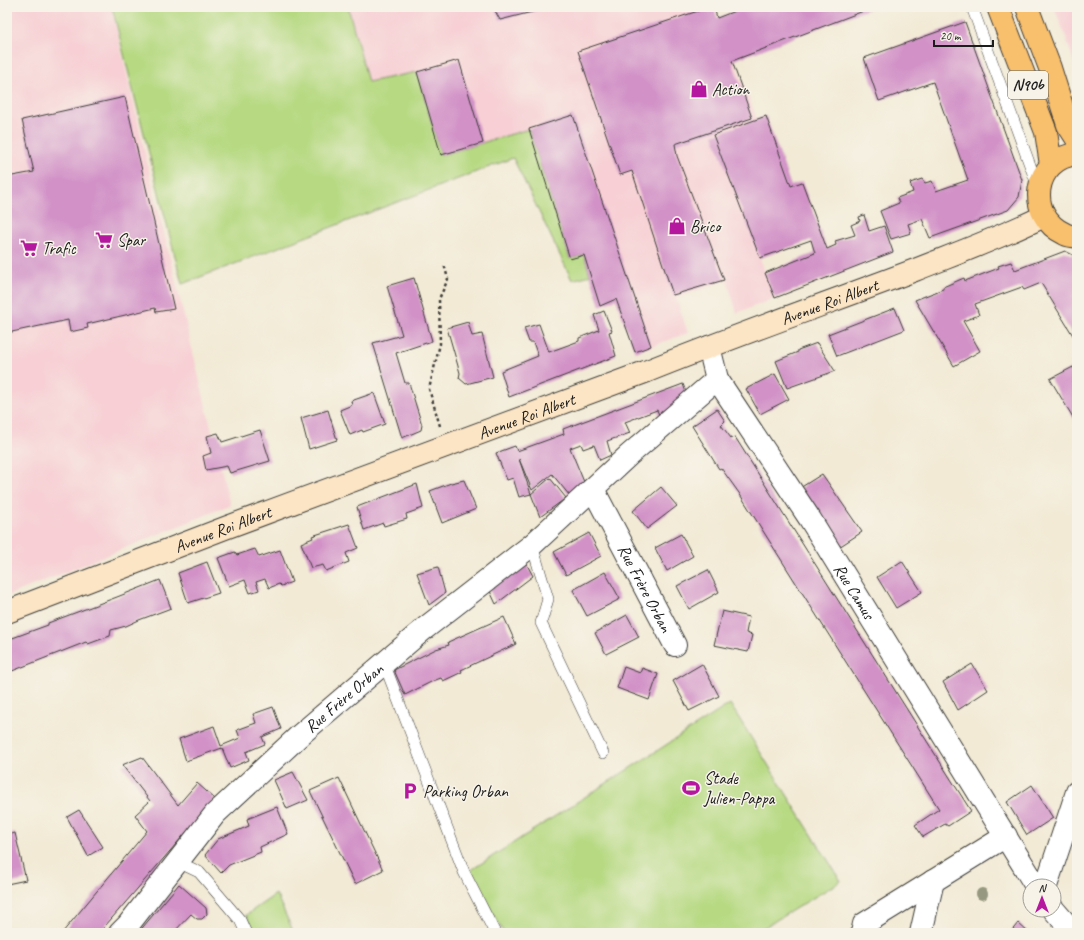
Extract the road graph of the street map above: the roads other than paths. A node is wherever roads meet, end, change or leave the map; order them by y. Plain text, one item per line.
1 (972, 7) edge
2 (998, 7) edge
3 (1027, 7) edge
4 (1077, 139) edge
5 (1077, 154) edge
6 (1051, 165) junction
7 (1039, 188) junction
8 (1044, 216) junction
9 (1077, 237) edge
10 (709, 347) junction
11 (717, 379) junction
12 (593, 489) junction
13 (532, 545) junction
14 (7, 612) edge
15 (675, 645) dead end
16 (384, 663) junction
17 (603, 753) dead end
18 (1077, 792) edge
19 (1006, 836) junction
20 (178, 862) junction
21 (1031, 878) edge
22 (1049, 878) edge
23 (933, 881) junction
24 (1061, 918) edge
25 (120, 933) edge
26 (246, 933) edge
27 (495, 933) edge
28 (862, 933) edge
29 (921, 933) edge
30 (1074, 933) edge

1 - 7 lane
2 - 6 main road, N90b
3 - 4 main road, N90b
5 - 6 main road
6 - 7 main road
7 - 8 main road
8 - 9 main road
8 - 10 main road, Avenue Roi Albert
10 - 11 street, Rue Camus
10 - 14 main road, Avenue Roi Albert
11 - 12 street, Rue Frère Orban
11 - 19 street, Rue Camus
12 - 13 street, Rue Frère Orban
12 - 15 street, Rue Frère Orban
13 - 16 street, Rue Frère Orban
13 - 17 lane
16 - 20 street, Rue Frère Orban
16 - 27 lane
18 - 22 street
19 - 21 street, Rue Camus
19 - 23 street
20 - 25 street, Rue Frère Orban
20 - 26 lane
23 - 28 street
23 - 29 street
24 - 30 street

